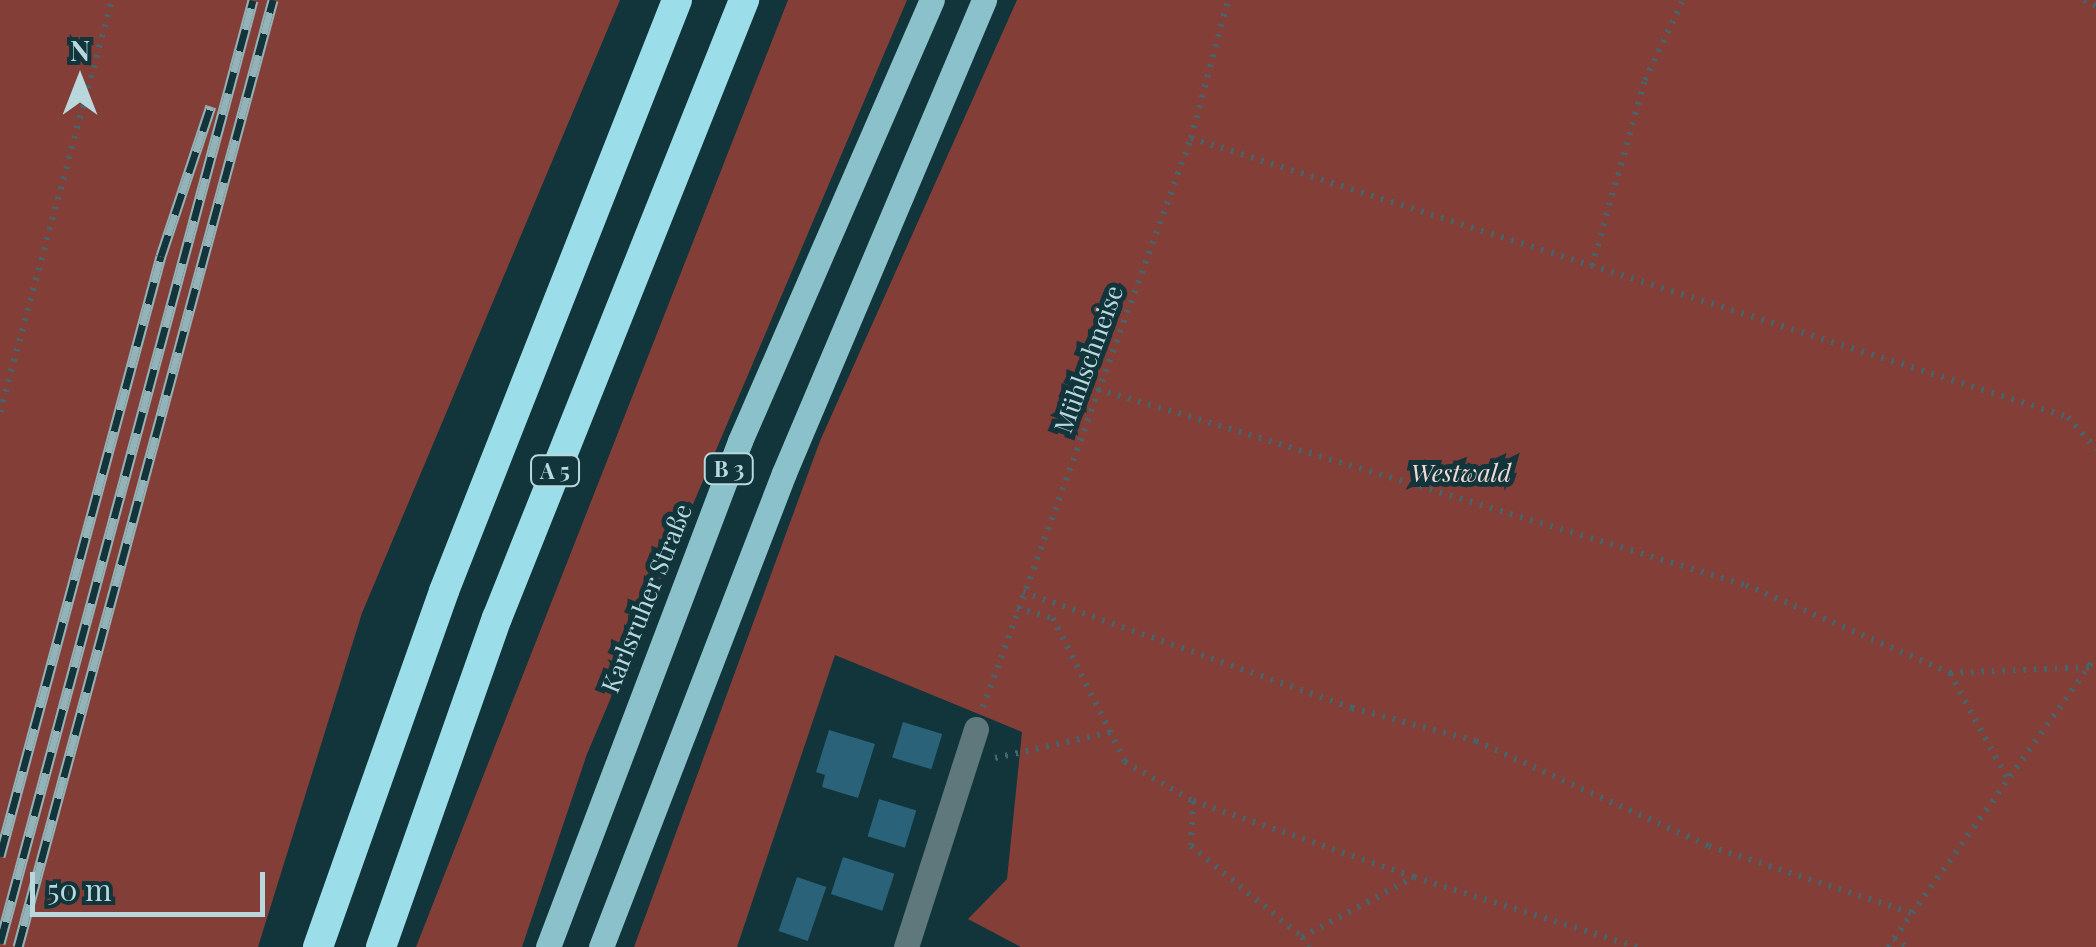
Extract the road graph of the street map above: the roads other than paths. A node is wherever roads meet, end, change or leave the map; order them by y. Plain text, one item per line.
1 (677, 0) edge
2 (744, 0) edge
3 (932, 0) edge
4 (984, 0) edge
5 (976, 728) road end
6 (318, 947) edge
7 (381, 947) edge
8 (548, 947) edge
9 (601, 947) edge
10 (906, 947) edge

1 - 6 highway, A 5
2 - 7 highway, A 5
3 - 8 main road, Karlsruher Straße / B 3
4 - 9 main road, B 3
5 - 10 street

